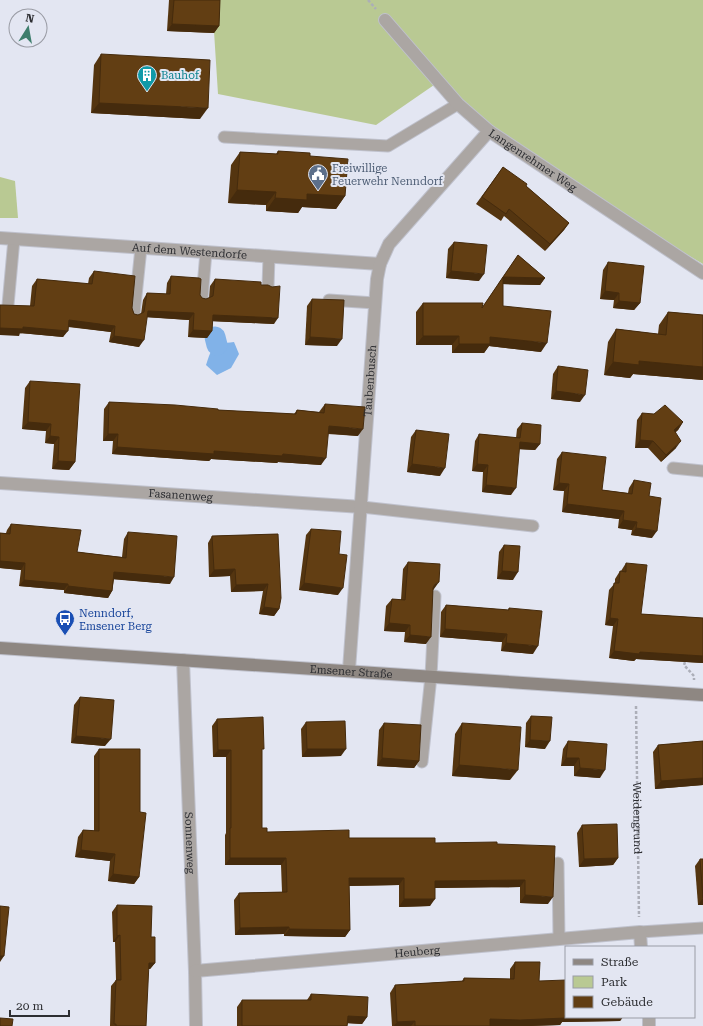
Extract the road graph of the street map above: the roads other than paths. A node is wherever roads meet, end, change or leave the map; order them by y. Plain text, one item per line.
1 (385, 20) dead end
2 (458, 104) junction
3 (489, 131) junction
4 (224, 137) dead end
5 (0, 238) edge
6 (14, 239) junction
7 (141, 248) junction
8 (206, 252) junction
9 (269, 256) junction
10 (380, 264) junction
11 (703, 273) edge
12 (268, 287) edge
13 (202, 299) edge
14 (322, 299) edge
15 (375, 303) junction
16 (8, 305) edge
17 (134, 316) edge
18 (673, 468) dead end
19 (703, 470) edge
20 (0, 483) edge
21 (362, 507) junction
22 (533, 526) dead end
23 (435, 596) edge
24 (0, 648) edge
25 (183, 660) junction
26 (349, 670) junction
27 (431, 676) junction
28 (703, 695) edge
29 (422, 762) dead end
30 (558, 863) dead end
31 (703, 928) edge
32 (640, 932) junction
33 (559, 939) junction
34 (641, 946) edge
35 (195, 971) junction
36 (196, 1026) edge

1 - 2 street, Langenrehmer Weg
2 - 3 street, Langenrehmer Weg
2 - 4 lane
3 - 10 street, Taubenbusch
3 - 11 street, Langenrehmer Weg
5 - 6 street, Auf dem Westendorfe
6 - 7 street, Auf dem Westendorfe
6 - 16 lane
7 - 8 street, Auf dem Westendorfe
7 - 17 lane
8 - 9 street, Auf dem Westendorfe
8 - 13 lane
9 - 10 street, Auf dem Westendorfe
9 - 12 lane
10 - 15 street, Taubenbusch
14 - 15 lane
15 - 21 street, Taubenbusch
18 - 19 lane
20 - 21 street, Fasanenweg
21 - 22 lane
21 - 26 street, Taubenbusch
23 - 27 lane
24 - 25 street, Emsener Straße
25 - 26 street, Emsener Straße
25 - 35 street, Sonnenweg
26 - 27 street, Emsener Straße
27 - 28 street, Emsener Straße
27 - 29 lane
30 - 33 lane
31 - 32 lane
32 - 33 street, Heuberg
32 - 34 street
33 - 35 street, Heuberg
35 - 36 street, Sonnenweg

